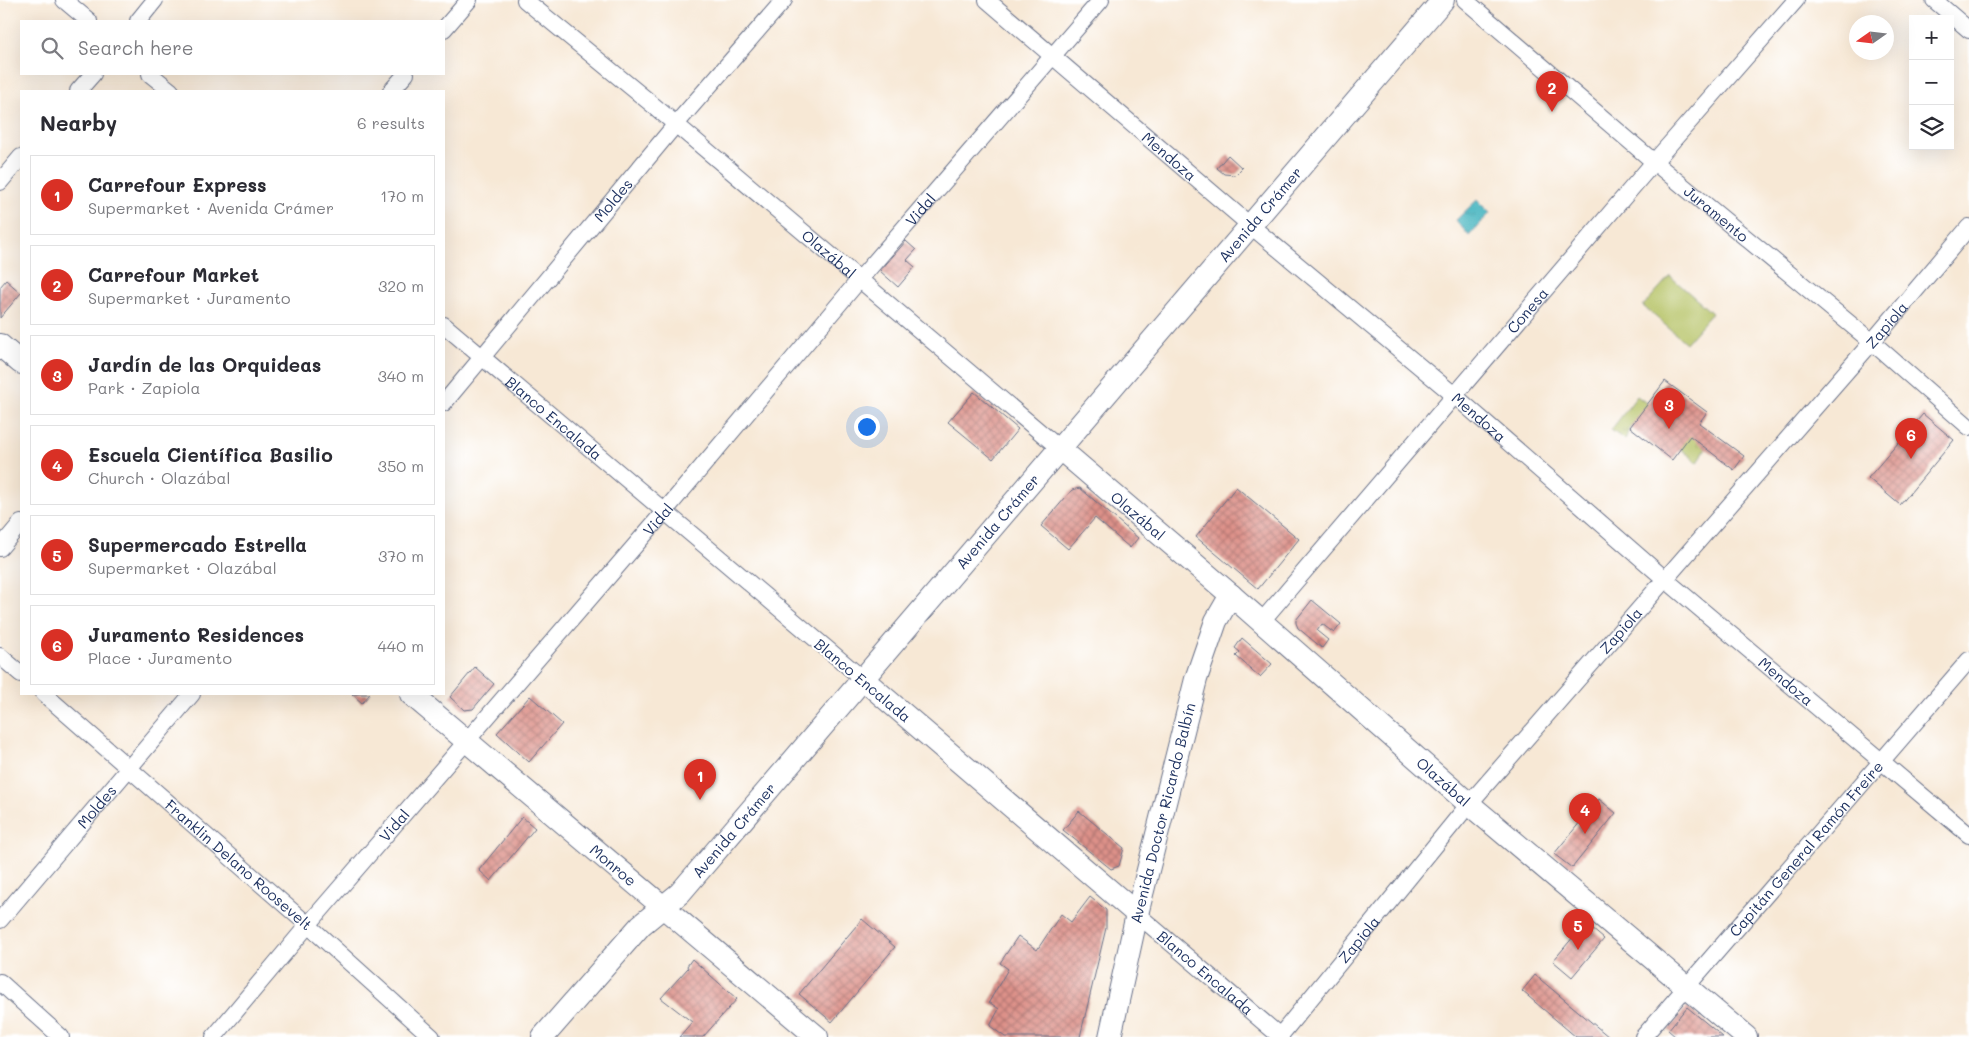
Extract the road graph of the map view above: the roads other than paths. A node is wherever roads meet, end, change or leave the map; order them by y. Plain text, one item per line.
1 (64, 0) edge
2 (155, 0) edge
3 (469, 0) edge
4 (525, 0) edge
5 (784, 0) edge
6 (987, 0) edge
7 (1101, 0) edge
8 (1443, 0) edge
9 (1465, 0) edge
10 (1796, 0) edge
11 (1934, 0) edge
12 (88, 20) edge
13 (139, 20) edge
14 (445, 28) edge
15 (1969, 30) edge
16 (1053, 56) junction
17 (92, 75) edge
18 (151, 75) edge
19 (405, 75) edge
20 (79, 90) edge
21 (170, 90) edge
22 (392, 90) edge
23 (676, 124) junction
24 (20, 158) edge
25 (1654, 162) junction
26 (0, 182) edge
27 (1251, 226) junction
28 (1969, 227) edge
29 (860, 279) junction
30 (445, 326) edge
31 (1872, 342) junction
32 (0, 345) edge
33 (483, 358) junction
34 (20, 362) edge
35 (1454, 395) junction
36 (445, 402) edge
37 (1969, 427) edge
38 (1059, 448) junction
39 (664, 512) junction
40 (20, 525) edge
41 (0, 548) edge
42 (1666, 580) junction
43 (1231, 595) junction
44 (1261, 622) junction
45 (0, 656) edge
46 (1969, 660) edge
47 (20, 673) edge
48 (864, 680) junction
49 (45, 695) edge
50 (191, 695) edge
51 (412, 695) edge
52 (466, 741) junction
53 (1882, 763) junction
54 (128, 767) junction
55 (1470, 804) junction
56 (1969, 836) edge
57 (662, 908) junction
58 (1136, 914) junction
59 (0, 920) edge
60 (308, 925) junction
61 (0, 982) edge
62 (1686, 986) junction
63 (61, 1037) edge
64 (214, 1037) edge
65 (432, 1037) edge
66 (543, 1037) edge
67 (817, 1037) edge
68 (1110, 1037) edge
69 (1280, 1037) edge
70 (1644, 1037) edge
71 (1746, 1037) edge

1 - 12 street
2 - 13 street
3 - 14 street
4 - 23 street, Olazábal
5 - 23 street, Moldes
6 - 16 street, Mendoza
7 - 16 street, Vidal
8 - 27 main road, Avenida Crámer
9 - 25 street, Juramento
10 - 25 street, Conesa
11 - 15 street
16 - 27 street, Mendoza
16 - 29 street, Vidal
17 - 20 street
18 - 21 street
19 - 22 street
23 - 29 street, Olazábal
23 - 33 street, Moldes
24 - 26 street
25 - 31 street, Juramento
25 - 35 street, Conesa
27 - 35 street, Mendoza
27 - 38 main road, Avenida Crámer
28 - 31 street, Zapiola
29 - 38 street, Olazábal
29 - 39 street, Vidal
30 - 33 street, Blanco Encalada
31 - 37 street, Juramento
31 - 42 street, Zapiola
32 - 34 main road
33 - 36 street, Moldes
33 - 39 street, Blanco Encalada
35 - 42 street, Mendoza
35 - 44 street, Conesa
38 - 43 main road, Olazábal
38 - 48 main road, Avenida Crámer
39 - 48 street, Blanco Encalada
39 - 52 street, Vidal
40 - 41 street
42 - 53 street, Mendoza
42 - 55 street, Zapiola
43 - 44 main road, Olazábal
43 - 58 main road, Avenida Doctor Ricardo Balbín
44 - 55 main road, Olazábal
45 - 47 street
46 - 53 street, Capitán General Ramón Freire
48 - 57 main road, Avenida Crámer
48 - 58 main road, Blanco Encalada
49 - 54 street, Franklin Delano Roosevelt
50 - 54 street, Moldes
51 - 52 main road, Monroe
52 - 57 main road, Monroe
52 - 60 street, Vidal
53 - 56 street, Mendoza
53 - 62 street, Capitán General Ramón Freire
54 - 59 street, Moldes
54 - 60 street, Franklin Delano Roosevelt
55 - 62 main road, Olazábal
55 - 69 street, Zapiola
57 - 66 main road, Avenida Crámer
57 - 67 main road, Monroe
58 - 68 main road, Avenida Doctor Ricardo Balbín
58 - 69 street, Blanco Encalada
60 - 64 street, Vidal
60 - 65 street, Franklin Delano Roosevelt
61 - 63 street
62 - 70 street, Capitán General Ramón Freire
62 - 71 main road, Olazábal

